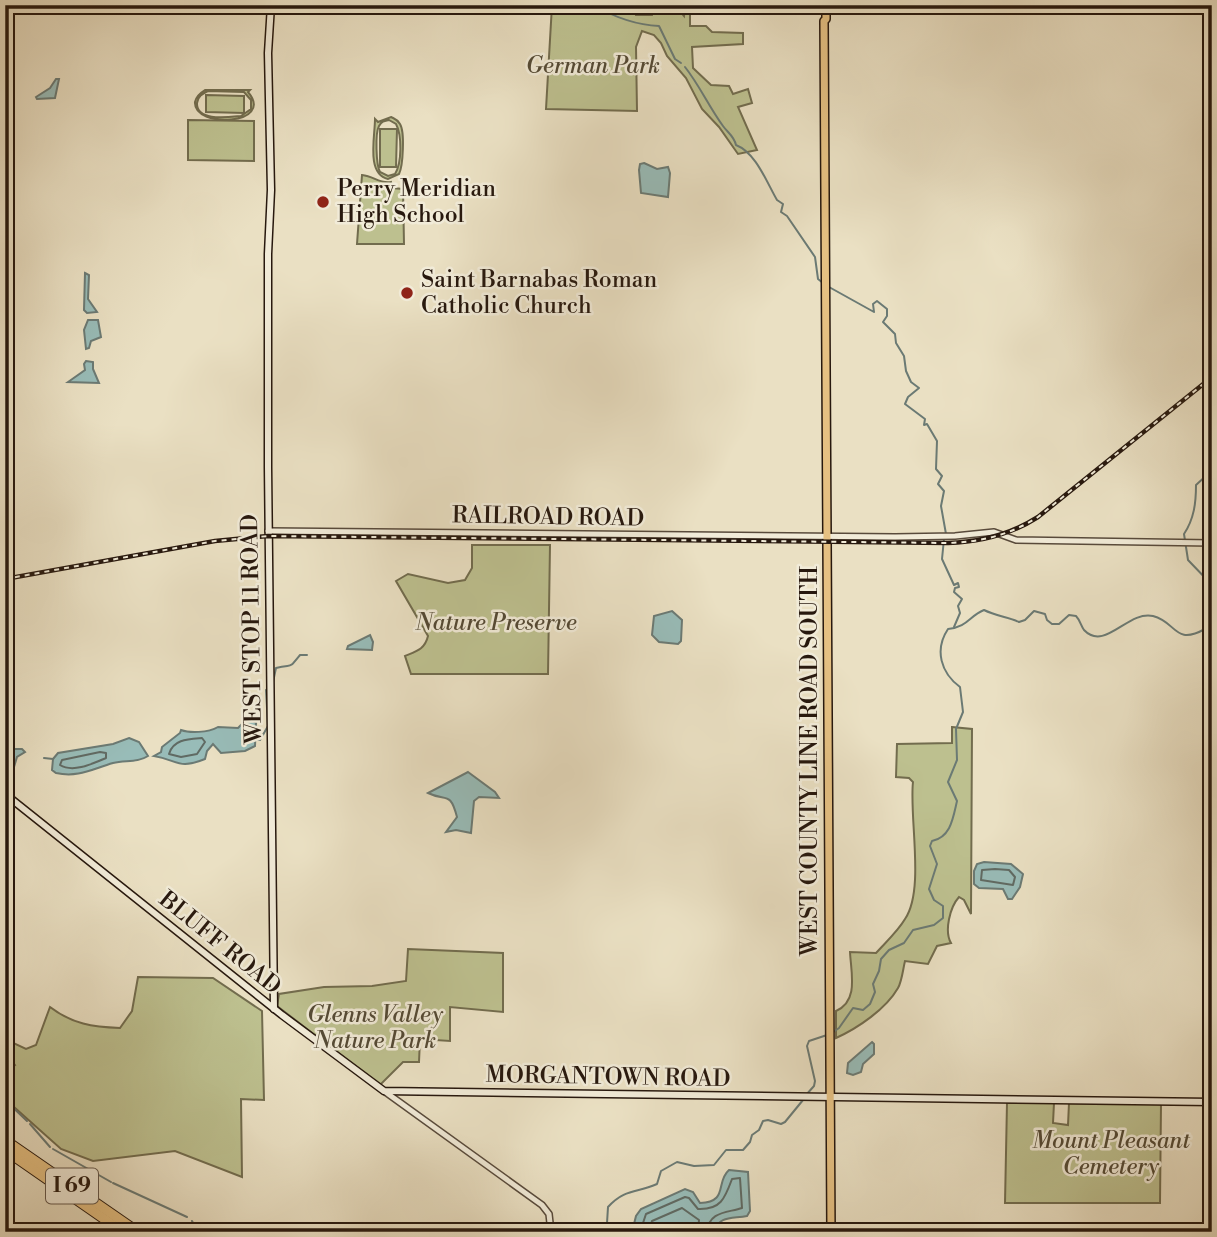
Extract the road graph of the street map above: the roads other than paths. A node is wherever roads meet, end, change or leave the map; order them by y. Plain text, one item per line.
1 (271, 5) edge
2 (824, 5) edge
3 (268, 531) junction
4 (828, 537) junction
5 (1212, 543) edge
6 (5, 794) edge
7 (274, 998) junction
8 (265, 1001) junction
9 (274, 1009) junction
10 (384, 1091) junction
11 (831, 1097) junction
12 (1212, 1102) edge
13 (5, 1140) edge
14 (5, 1150) edge
15 (123, 1232) edge
16 (138, 1232) edge
17 (551, 1232) edge
18 (831, 1232) edge

1 - 3 main road, WEST STOP 11 ROAD
2 - 4 main road, WEST COUNTY LINE ROAD SOUTH
3 - 4 street, RAILROAD ROAD
3 - 7 main road, WEST STOP 11 ROAD
4 - 5 street, RAILROAD ROAD
4 - 11 main road, WEST COUNTY LINE ROAD SOUTH
6 - 8 main road, BLUFF ROAD
7 - 8 main road
7 - 9 main road, WEST STOP 11 ROAD
8 - 9 main road, BLUFF ROAD
9 - 10 main road, BLUFF ROAD
10 - 11 main road, MORGANTOWN ROAD
10 - 17 street, BLUFF ROAD
11 - 12 main road, MORGANTOWN ROAD
11 - 18 main road, WEST COUNTY LINE ROAD SOUTH
13 - 16 highway, I 69
14 - 15 highway, I 69

